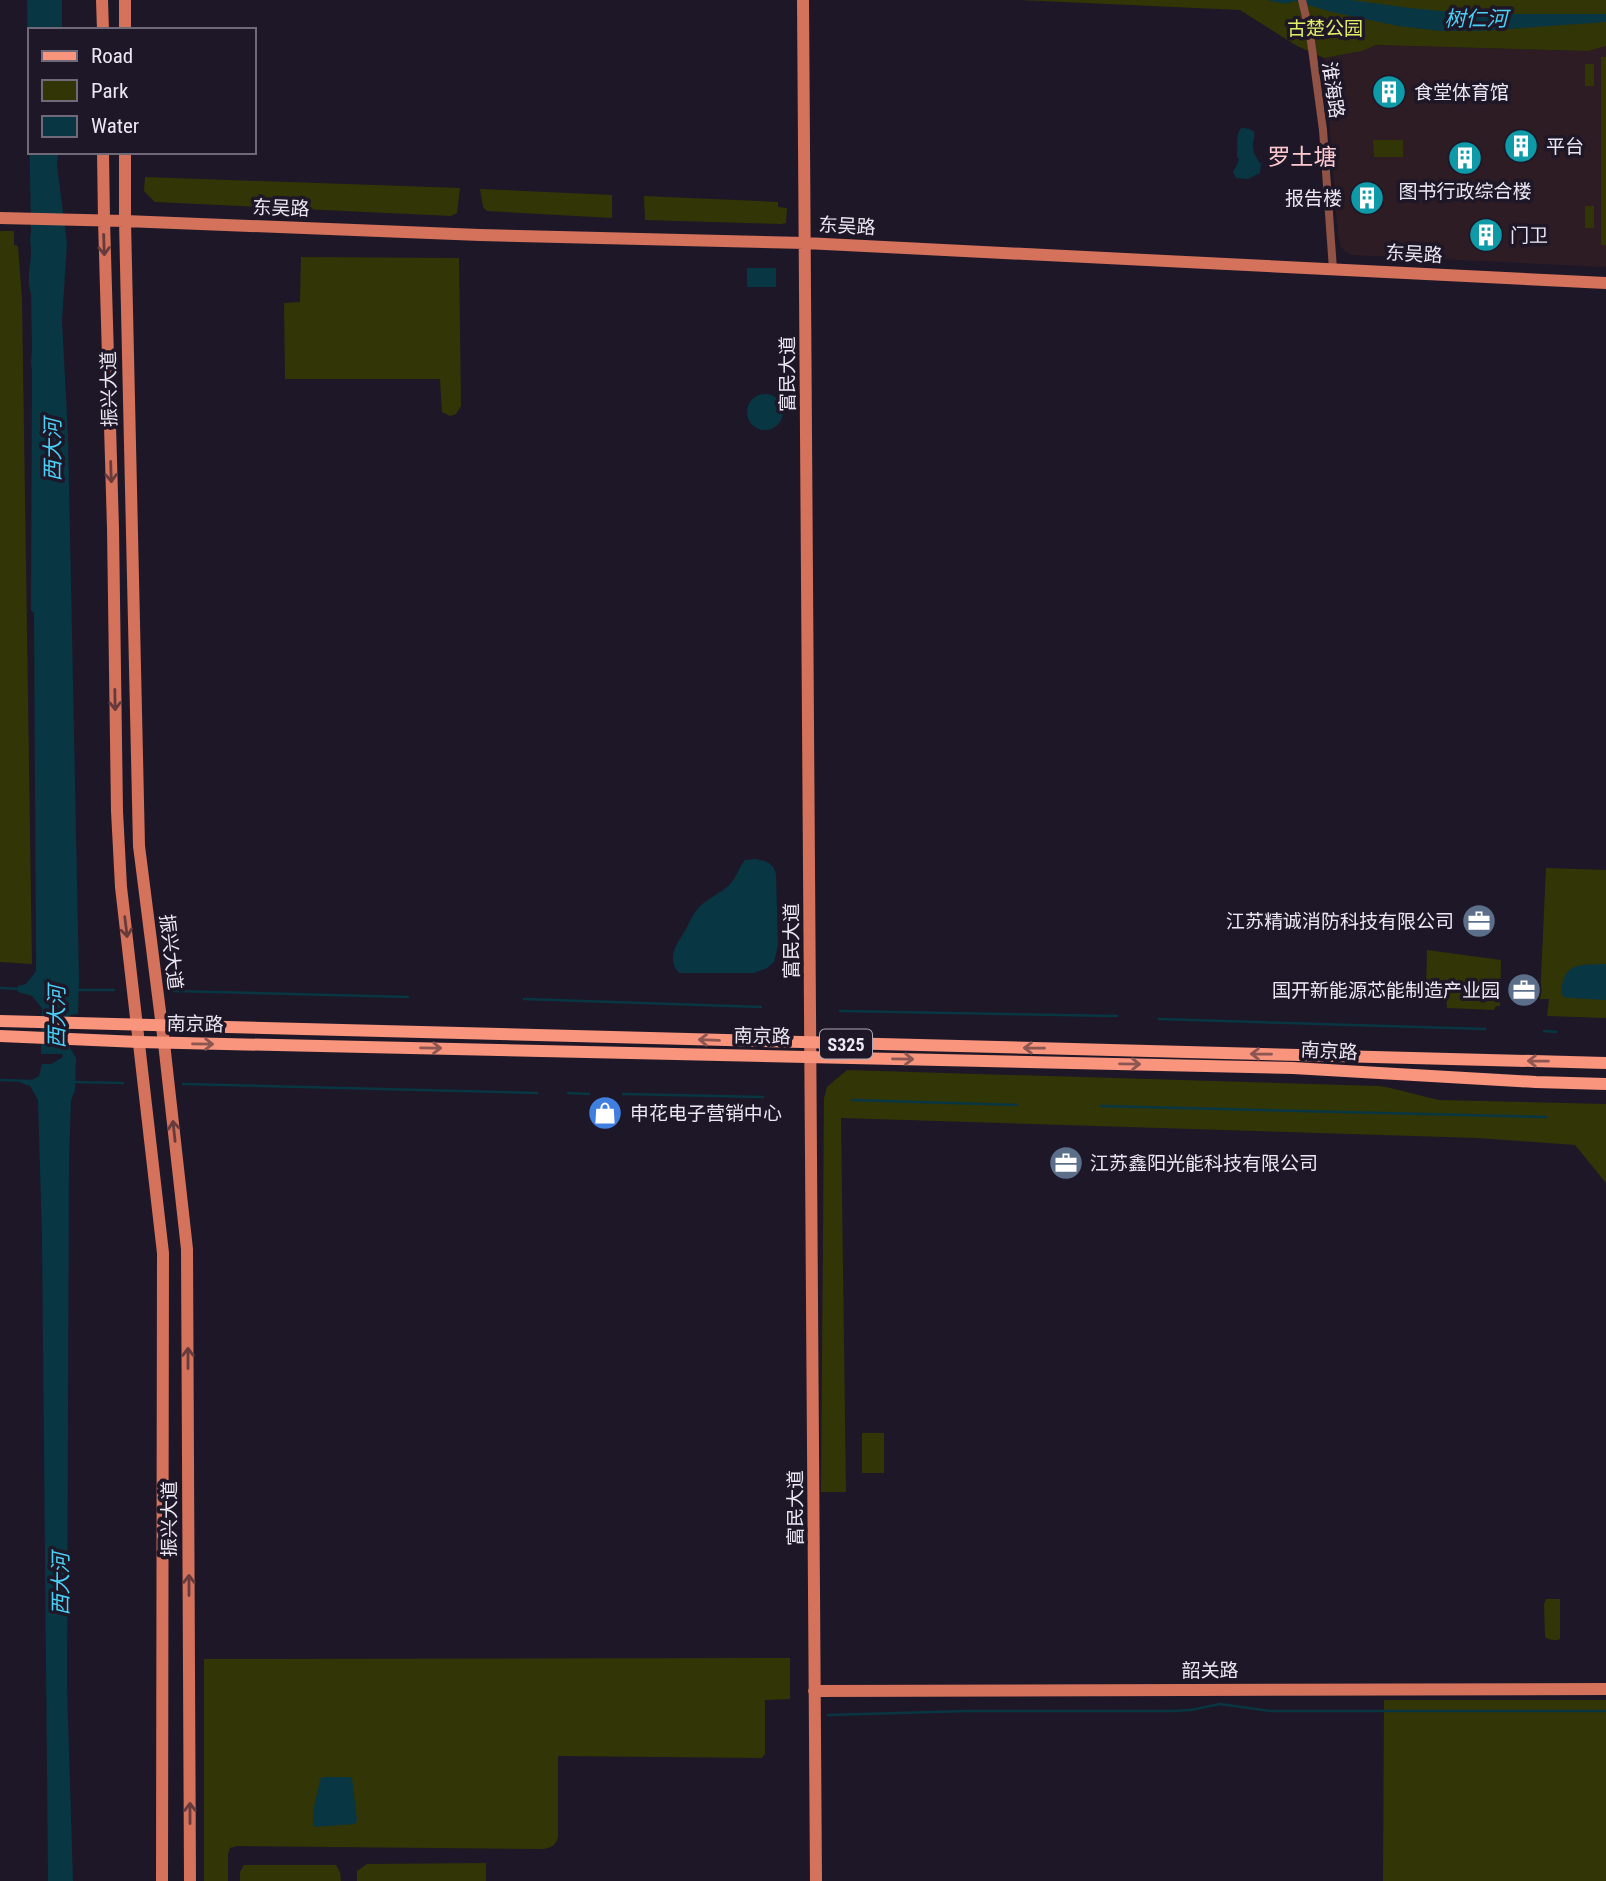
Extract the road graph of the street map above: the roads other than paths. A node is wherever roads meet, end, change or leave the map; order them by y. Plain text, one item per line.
1 (102, 0) edge
2 (125, 0) edge
3 (803, 0) edge
4 (1302, 0) edge
5 (103, 28) edge
6 (125, 28) edge
7 (103, 154) edge
8 (125, 154) edge
9 (0, 218) edge
10 (104, 220) junction
11 (124, 220) junction
12 (805, 243) junction
13 (1334, 269) junction
14 (1606, 283) edge
15 (0, 1021) edge
16 (137, 1024) junction
17 (161, 1026) junction
18 (0, 1036) edge
19 (139, 1042) junction
20 (164, 1043) junction
21 (811, 1043) junction
22 (810, 1057) junction
23 (1606, 1063) edge
24 (1606, 1085) edge
25 (1606, 1689) edge
26 (814, 1691) junction
27 (162, 1881) edge
28 (190, 1881) edge
29 (817, 1881) edge

1 - 5 street
2 - 6 street
3 - 12 street, 富民大道
4 - 13 street, 淮海路
7 - 10 street, 振兴大道
8 - 11 street, 振兴大道
9 - 10 street, 东吴路
10 - 11 street, 东吴路
10 -> 16 street, 振兴大道
11 - 12 street, 东吴路
11 - 17 street, 振兴大道
12 - 13 street, 东吴路
12 - 21 street, 富民大道
13 - 14 street, 东吴路
15 - 16 main road, 南京路 / S325
16 - 17 main road, 南京路 / S325
16 - 19 street, 振兴大道
17 - 20 street, 振兴大道
21 -> 17 main road, 南京路 / S325
18 - 19 main road, 南京路 / S325
19 - 20 main road, 南京路 / S325
19 - 27 street, 振兴大道
20 -> 22 main road, 南京路 / S325
28 -> 20 street, 振兴大道
21 - 22 street, 富民大道
23 -> 21 main road, 南京路 / S325
22 -> 24 main road, 南京路 / S325
22 - 26 street, 富民大道
25 - 26 street, 韶关路
26 - 29 street, 富民大道

